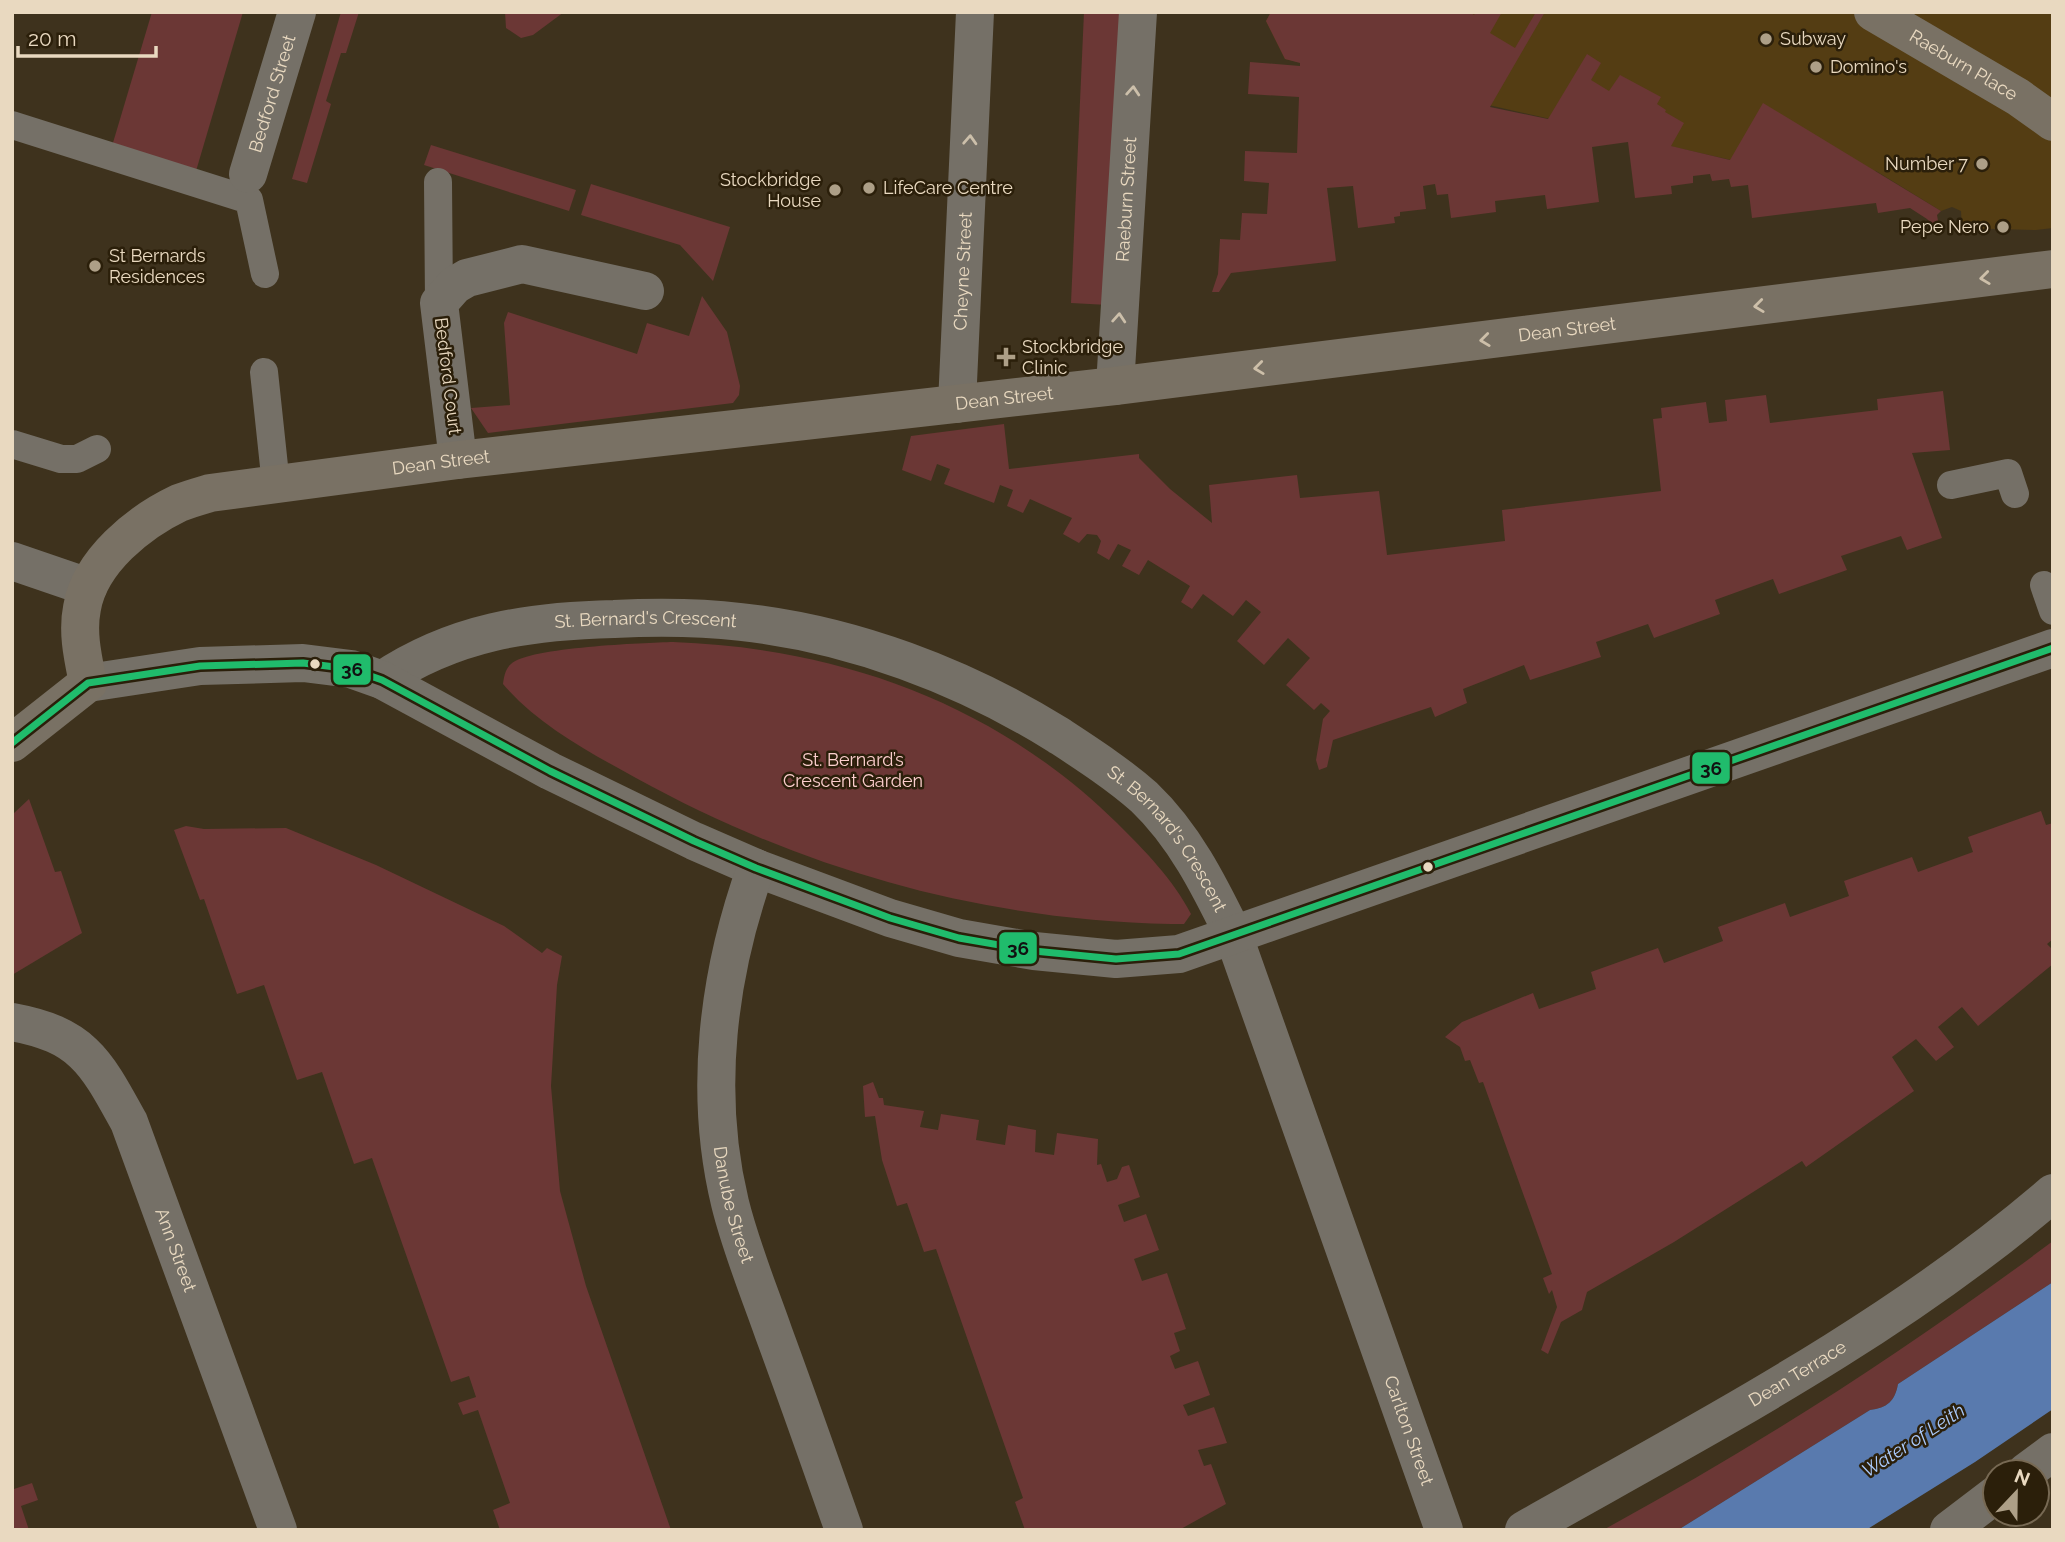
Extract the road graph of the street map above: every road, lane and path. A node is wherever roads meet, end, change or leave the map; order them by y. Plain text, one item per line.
1 (297, 12) edge
2 (975, 12) edge
3 (1138, 12) edge
4 (1872, 12) edge
5 (2053, 122) edge
6 (12, 125) edge
7 (248, 174) dead end
8 (438, 181) dead end
9 (2053, 269) edge
10 (265, 274) dead end
11 (645, 291) dead end
12 (439, 303) junction
13 (264, 373) dead end
14 (1115, 386) junction
15 (957, 404) junction
16 (12, 444) edge
17 (97, 449) dead end
18 (458, 460) junction
19 (276, 485) junction
20 (1951, 485) dead end
21 (2015, 495) dead end
22 (12, 561) edge
23 (88, 587) junction
24 (2053, 648) edge
25 (382, 680) junction
26 (88, 683) junction
27 (12, 743) edge
28 (756, 868) junction
29 (1233, 934) junction
30 (12, 1022) edge
31 (2053, 1193) edge
32 (1981, 1506) edge
33 (278, 1530) edge
34 (844, 1530) edge
35 (1444, 1530) edge
36 (1524, 1530) edge
37 (1949, 1530) edge

1 - 7 street, Bedford Street
15 -> 2 street, Cheyne Street
14 -> 3 street, Raeburn Street
4 - 5 street, Raeburn Place
6 - 10 lane
8 - 12 lane
9 -> 14 street, Dean Street
11 - 12 street, Bedford Court
12 - 18 street, Bedford Court
13 - 19 lane
14 - 15 street, Dean Street
15 - 18 street, Dean Street
16 - 17 lane
18 - 19 street, Dean Street
19 - 23 street, Dean Street
20 - 21 lane
22 - 23 street
23 - 26 street, Dean Street
24 - 29 street
25 - 26 street, St. Bernard's Crescent
25 - 28 street, St. Bernard's Crescent
25 - 29 street, St. Bernard's Crescent
26 - 27 street
28 - 29 street, St. Bernard's Crescent
28 - 34 street, Danube Street
29 - 35 street, Carlton Street
30 - 33 street, Ann Street
31 - 36 street, Dean Terrace
32 - 37 street

